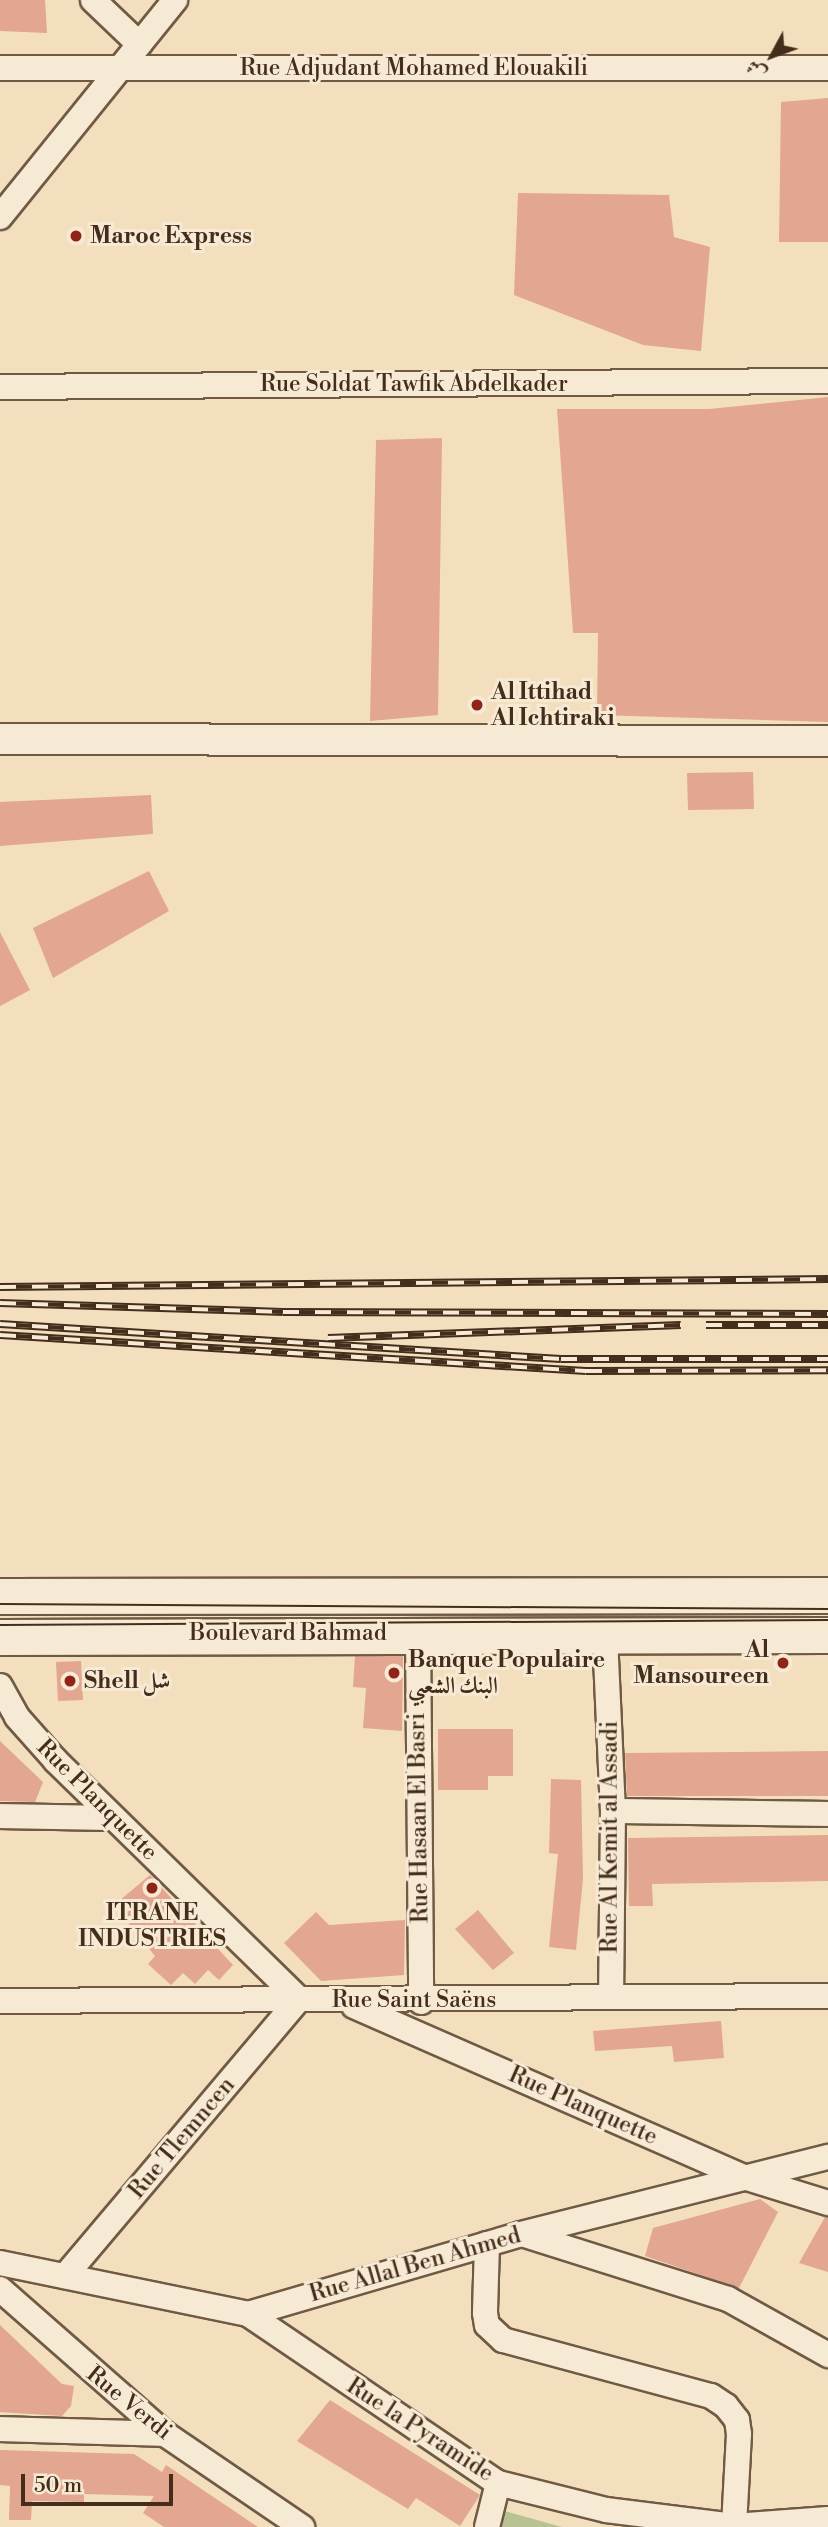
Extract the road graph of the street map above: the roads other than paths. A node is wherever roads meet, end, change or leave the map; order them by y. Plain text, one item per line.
1 (93, 0) edge
2 (175, 0) edge
3 (139, 44) junction
4 (0, 68) edge
5 (120, 68) junction
6 (828, 68) edge
7 (0, 217) edge
8 (828, 381) edge
9 (0, 387) edge
10 (0, 740) edge
11 (828, 741) edge
12 (828, 1595) edge
13 (0, 1596) edge
14 (418, 1633) junction
15 (828, 1635) edge
16 (606, 1636) junction
17 (1, 1640) edge
18 (0, 1686) edge
19 (9, 1709) edge
20 (613, 1811) junction
21 (828, 1814) edge
22 (0, 1816) edge
23 (113, 1818) junction
24 (828, 1996) edge
25 (611, 1997) junction
26 (299, 1999) junction
27 (341, 2000) junction
28 (0, 2001) edge
29 (421, 2002) junction
30 (828, 2157) edge
31 (744, 2177) junction
32 (828, 2203) edge
33 (521, 2234) junction
34 (487, 2244) junction
35 (0, 2263) edge
36 (65, 2276) junction
37 (0, 2289) edge
38 (248, 2314) junction
39 (828, 2355) edge
40 (0, 2429) edge
41 (165, 2434) junction
42 (498, 2483) junction
43 (828, 2519) edge
44 (734, 2526) edge
45 (302, 2527) edge
46 (487, 2527) edge

1 - 3 street
2 - 3 street
3 - 5 street
4 - 5 street, Rue Adjudant Mohamed Elouakili
5 - 6 street, Rue Adjudant Mohamed Elouakili
5 - 7 street
8 - 9 street, Rue Soldat Tawfik Abdelkader
10 - 11 street
12 - 13 main road, Boulevard Bahmad
14 - 16 main road, Boulevard Bahmad
14 - 17 main road, Boulevard Bahmad
14 - 29 street, Rue Hasaan El Basri
15 - 16 main road, Boulevard Bahmad
16 - 20 street, Rue Al Kemit al Assadi
18 - 19 street, Rue Planquette
19 - 23 street, Rue Planquette
20 - 21 street
20 - 25 street, Rue Al Kemit al Assadi
22 - 23 street
23 - 26 street, Rue Planquette
24 - 25 street, Rue Saint Saëns
25 - 29 street, Rue Saint Saëns
26 - 27 street, Rue Saint Saëns
26 - 28 street, Rue Saint Saëns
26 - 36 street, Rue Tlemncen
27 - 29 street, Rue Saint Saëns
27 - 31 street, Rue Planquette
30 - 31 street, Rue Allal Ben Ahmed
31 - 32 street, Rue Planquette
31 - 33 street, Rue Allal Ben Ahmed
33 - 34 street, Rue Allal Ben Ahmed
33 - 39 street
34 - 38 street, Rue Allal Ben Ahmed
34 - 44 street
35 - 36 street, Rue Allal Ben Ahmed
36 - 38 street, Rue Allal Ben Ahmed
37 - 41 street, Rue Verdi
38 - 42 street, Rue la Pyramide
40 - 41 street
41 - 45 street, Rue Verdi
42 - 44 street, Rue la Pyramide
42 - 46 street
43 - 44 street, Rue la Pyramide

